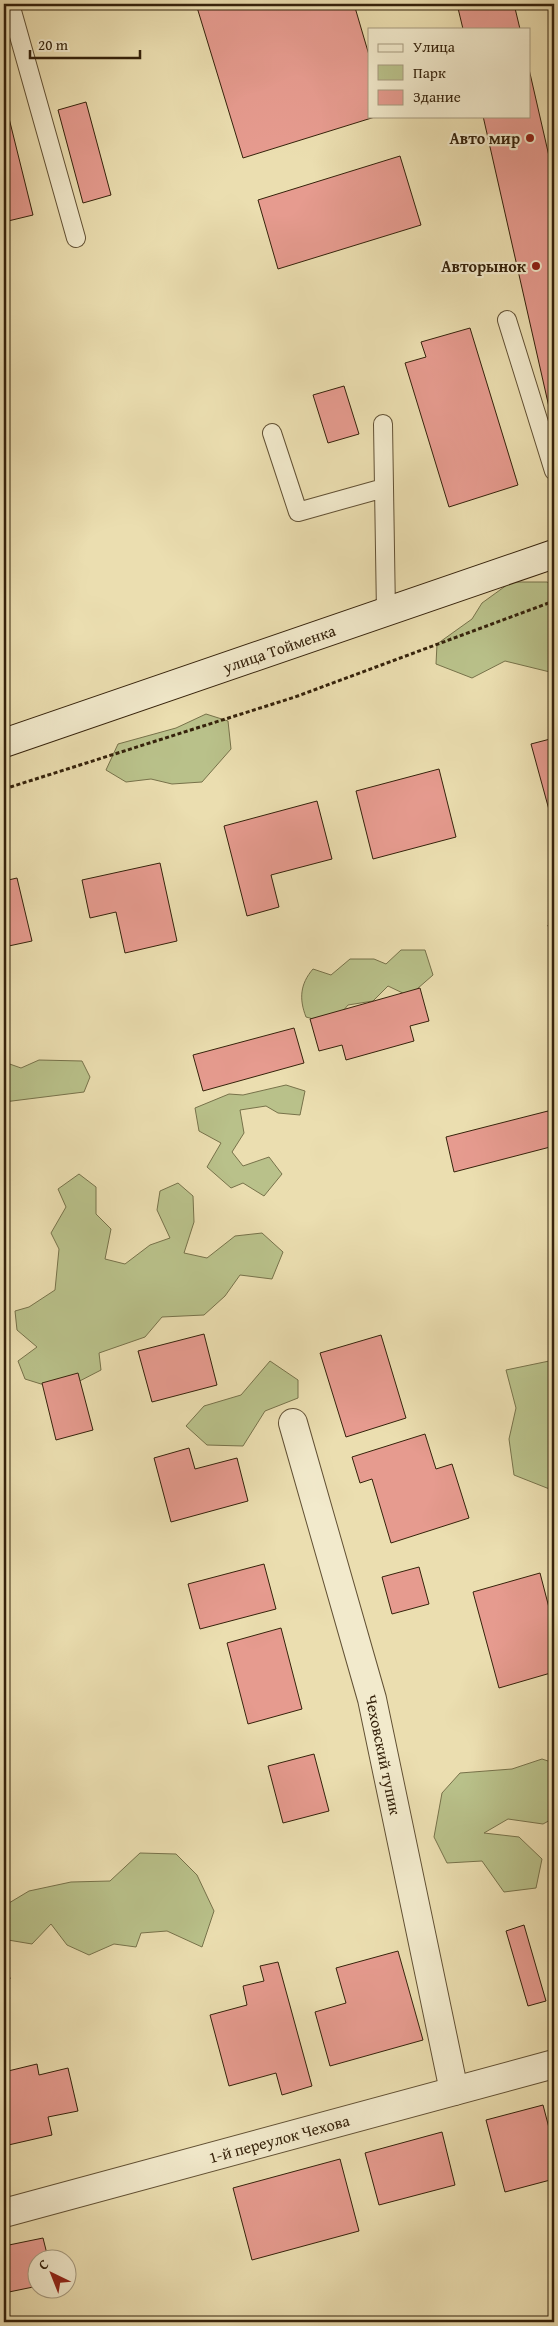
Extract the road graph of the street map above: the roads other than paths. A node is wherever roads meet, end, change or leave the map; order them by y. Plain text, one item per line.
1 (10, 4) edge
2 (76, 238) dead end
3 (507, 320) dead end
4 (383, 424) dead end
5 (272, 434) dead end
6 (554, 471) edge
7 (384, 488) junction
8 (554, 554) edge
9 (386, 613) junction
10 (4, 743) edge
11 (293, 1422) dead end
12 (554, 2064) edge
13 (454, 2091) junction
14 (4, 2213) edge

1 - 2 lane
3 - 6 lane
4 - 7 lane
5 - 7 lane
7 - 9 lane
8 - 9 street, улица Тойменка
9 - 10 street, улица Тойменка
11 - 13 street, Чеховский тупик
12 - 13 street, 1-й переулок Чехова
13 - 14 street, 1-й переулок Чехова

